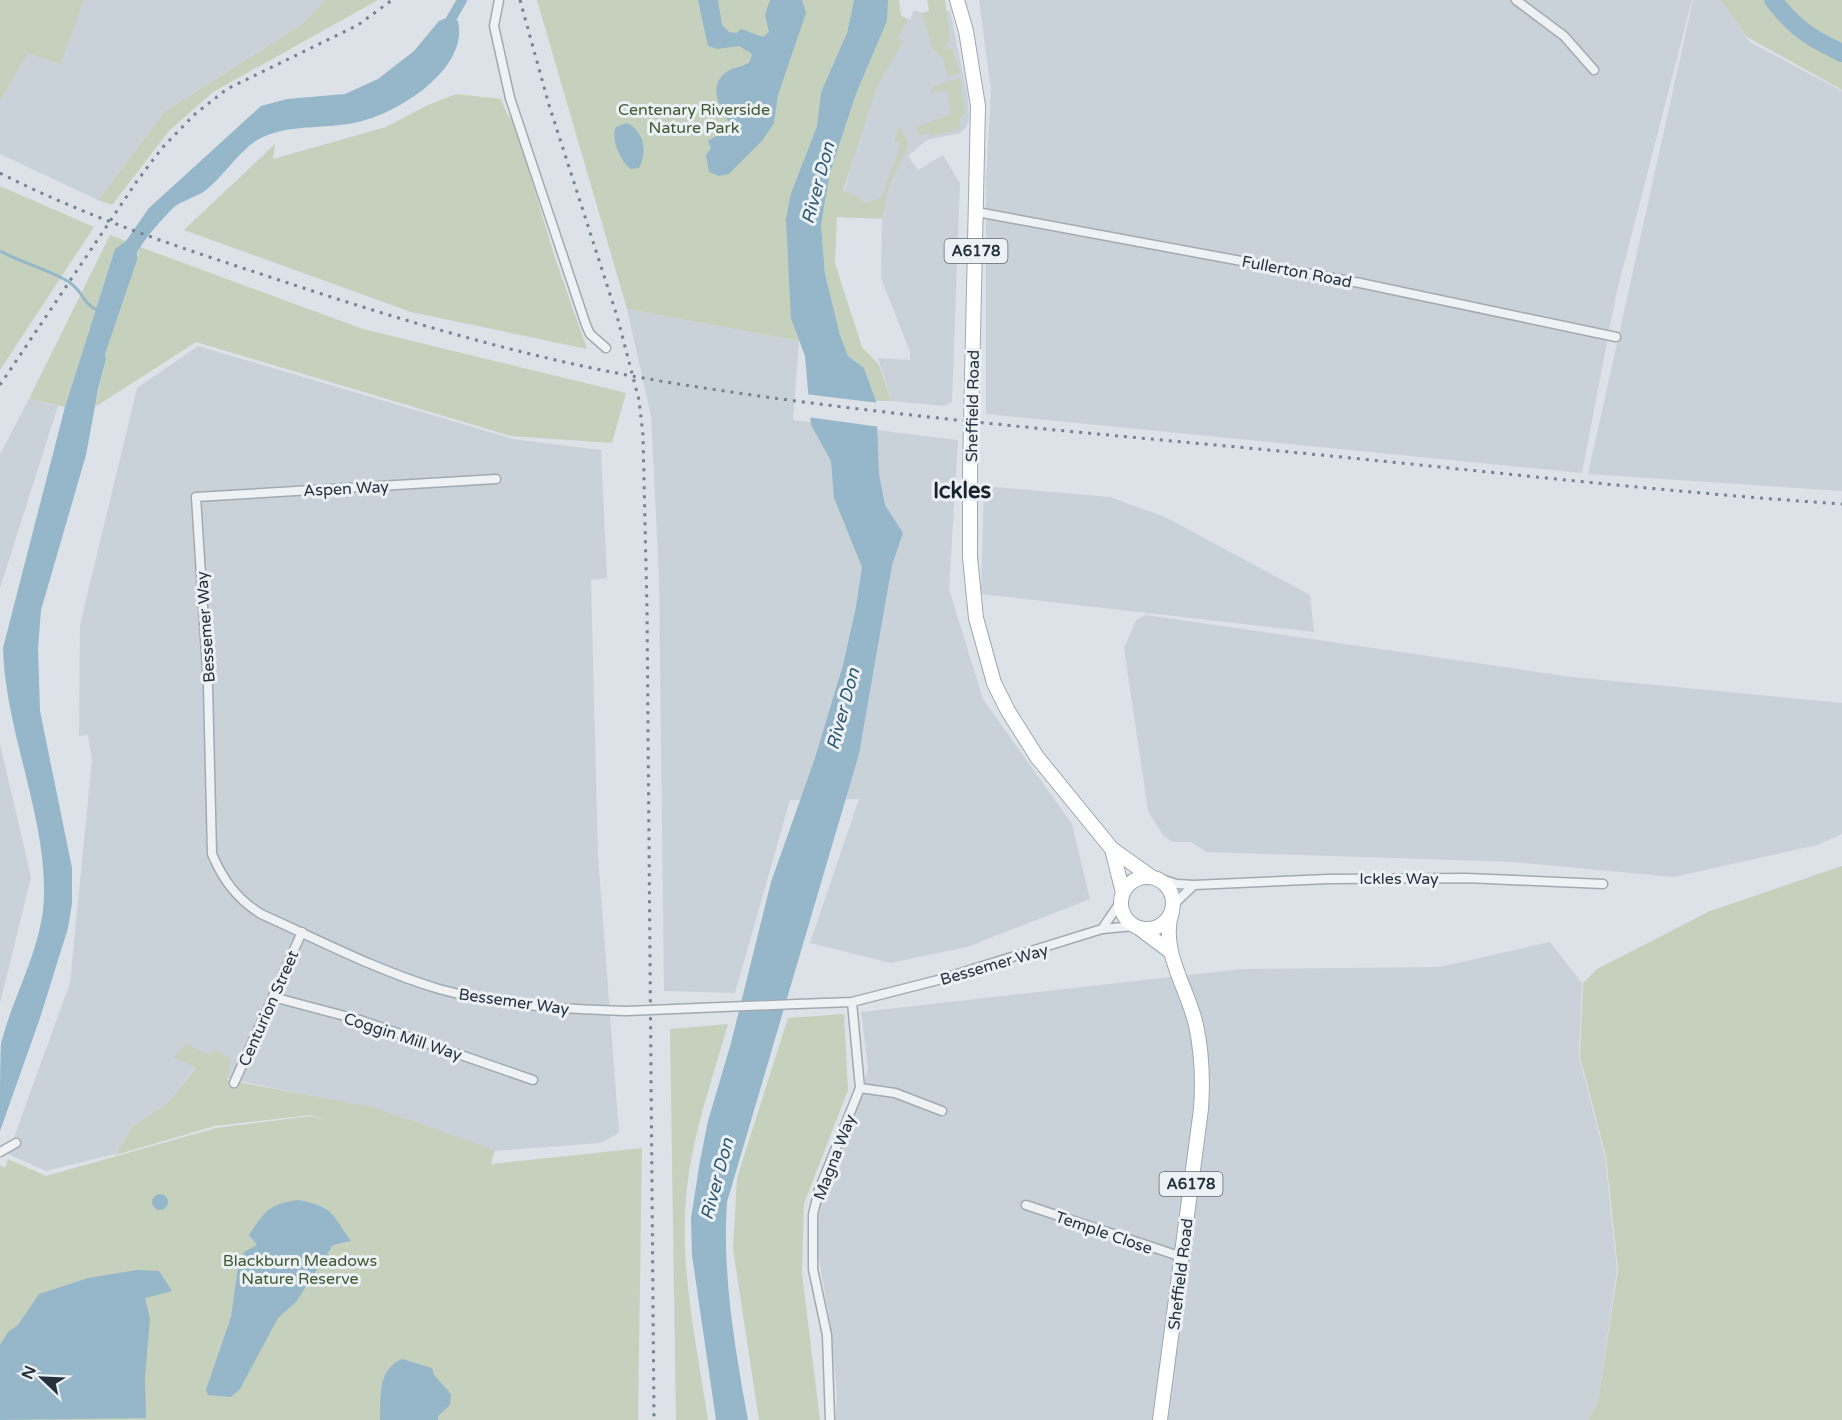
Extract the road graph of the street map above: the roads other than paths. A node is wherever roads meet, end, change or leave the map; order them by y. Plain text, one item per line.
1 (499, 0) edge
2 (957, 0) edge
3 (967, 0) edge
4 (1516, 0) edge
5 (966, 31) junction
6 (1594, 70) dead end
7 (977, 212) junction
8 (1616, 337) dead end
9 (606, 348) dead end
10 (496, 479) dead end
11 (196, 496) joint
12 (1112, 849) junction
13 (1154, 877) junction
14 (1603, 884) dead end
15 (1194, 885) junction
16 (1122, 897) junction
17 (1173, 908) junction
18 (1136, 927) junction
19 (1102, 929) junction
20 (302, 932) junction
21 (1171, 952) junction
22 (273, 997) junction
23 (852, 1002) junction
24 (533, 1080) dead end
25 (234, 1083) dead end
26 (860, 1088) junction
27 (942, 1111) dead end
28 (16, 1143) dead end
29 (0, 1152) edge
30 (1026, 1205) dead end
31 (1182, 1257) junction
32 (830, 1420) edge
33 (1160, 1420) edge

1 - 9 street
2 - 5 main road, Sheffield Road / A6178
3 - 5 main road, Sheffield Road / A6178
4 - 6 street
5 - 7 main road, Sheffield Road / A6178
7 - 8 street, Fullerton Road
7 - 12 main road, Sheffield Road / A6178
10 - 11 street, Aspen Way
11 - 20 street, Bessemer Way
12 - 13 main road, Sheffield Road / A6178
12 - 16 main road, Sheffield Road / A6178
13 - 15 street, Ickles Way
13 - 16 main road
13 - 17 main road
14 - 15 street, Ickles Way
15 - 17 street
16 - 18 main road
16 - 19 street
17 - 18 main road
17 - 21 main road, Sheffield Road / A6178
18 - 19 street, Bessemer Way
18 - 21 main road
19 - 23 street, Bessemer Way
20 - 22 street, Centurion Street
20 - 23 street, Bessemer Way, bridge
21 - 31 main road, Sheffield Road / A6178
22 - 24 street, Coggin Mill Way
22 - 25 street, Centurion Street
23 - 26 street, Magna Way
26 - 27 street
26 - 32 street, Magna Way
28 - 29 street
30 - 31 street, Temple Close
31 - 33 main road, Sheffield Road / A6178

